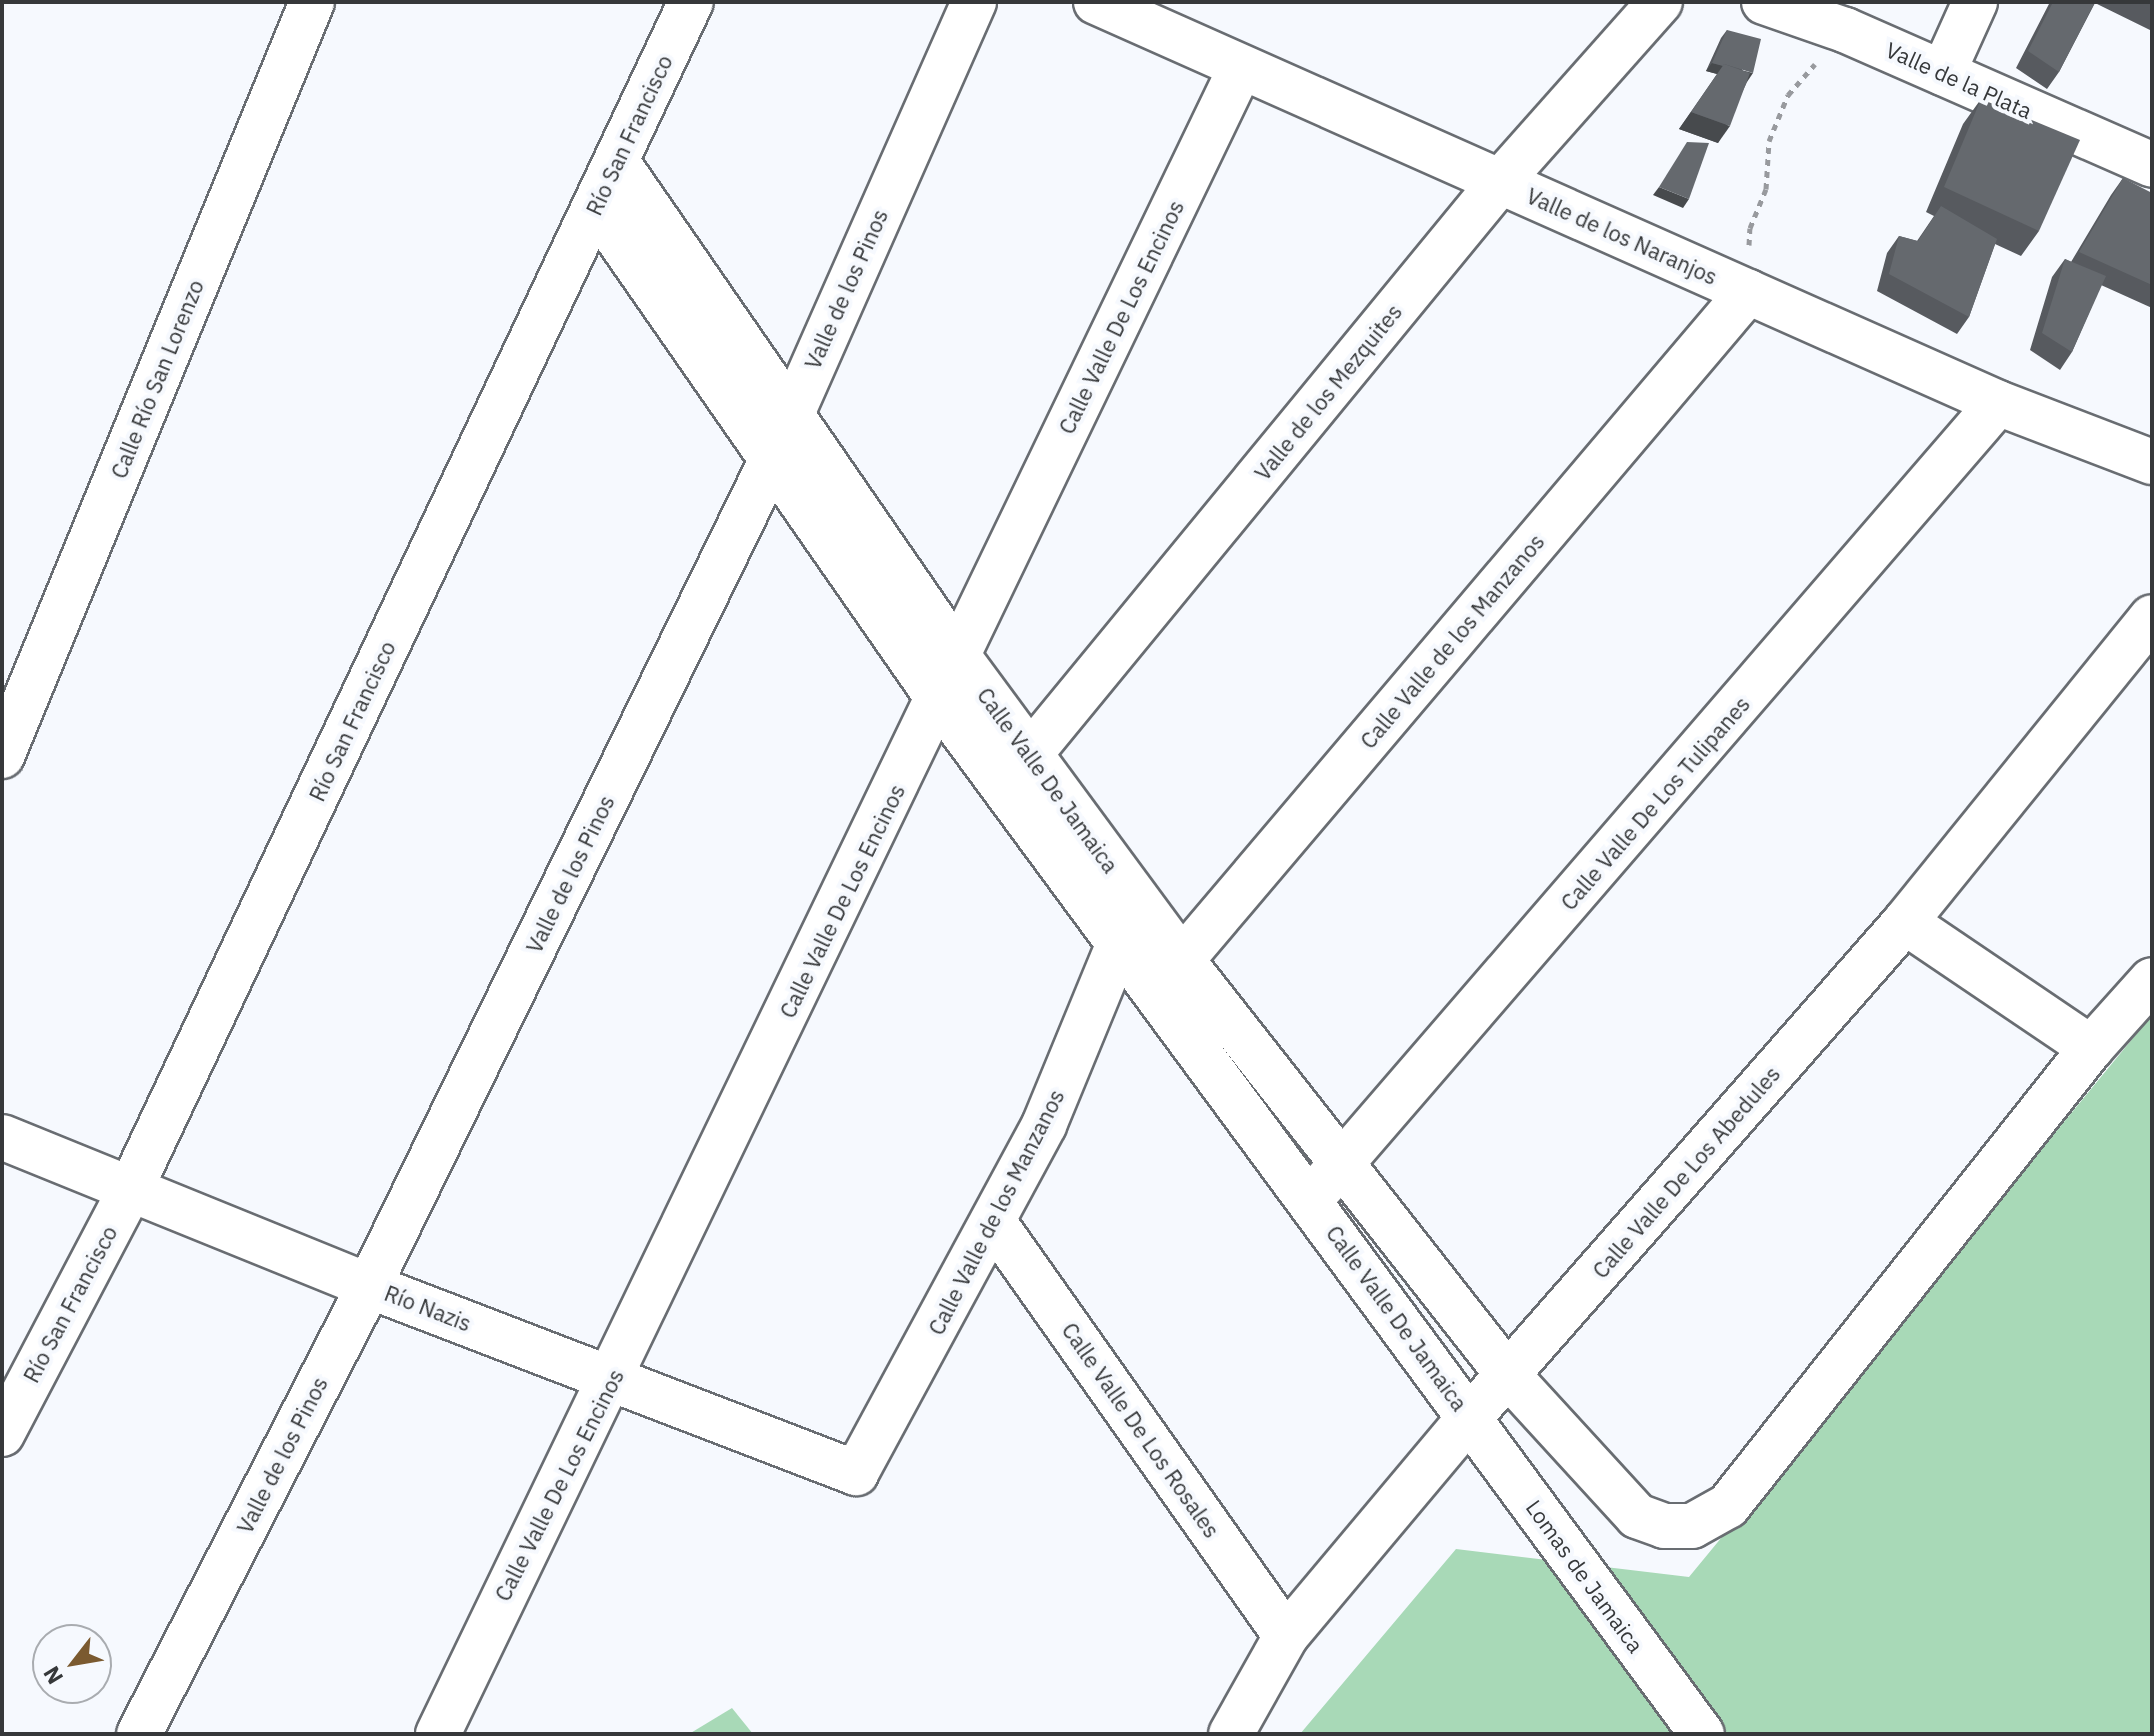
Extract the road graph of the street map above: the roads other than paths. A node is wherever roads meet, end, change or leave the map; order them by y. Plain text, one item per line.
1 (312, 2) edge
2 (691, 2) edge
3 (974, 2) edge
4 (1096, 2) edge
5 (1660, 2) edge
6 (1764, 2) edge
7 (1975, 2) edge
8 (1241, 67) junction
9 (1943, 73) junction
10 (617, 162) junction
11 (2152, 165) edge
12 (1500, 182) junction
13 (596, 207) junction
14 (1748, 292) junction
15 (1998, 403) junction
16 (790, 415) junction
17 (771, 461) junction
18 (2152, 462) edge
19 (2152, 617) edge
20 (958, 656) junction
21 (939, 700) junction
22 (2, 756) edge
23 (1016, 772) junction
24 (1905, 922) junction
25 (1119, 943) junction
26 (1169, 975) junction
27 (2152, 980) edge
28 (2091, 1048) junction
29 (2, 1137) edge
30 (1342, 1167) junction
31 (132, 1186) junction
32 (1309, 1199) junction
33 (995, 1224) junction
34 (369, 1286) junction
35 (1508, 1375) junction
36 (612, 1379) junction
37 (1470, 1417) junction
38 (2, 1434) edge
39 (856, 1473) joint
40 (1286, 1636) junction
41 (139, 1734) edge
42 (438, 1734) edge
43 (1231, 1734) edge
44 (1702, 1734) edge

1 - 22 street, Calle Río San Lorenzo
2 - 10 street, Río San Francisco
3 - 16 street, Valle de los Pinos
4 - 8 street, Valle de los Naranjos
5 - 12 street, Valle de los Mezquites
6 - 9 street, Valle de la Plata
7 - 9 street
8 - 12 street, Valle de los Naranjos
8 - 20 street, Calle Valle De Los Encinos
9 - 11 street, Valle de la Plata
10 - 13 street, Río San Francisco
10 - 16 street, Calle Valle De Jamaica
12 - 14 street, Valle de los Naranjos
12 - 23 street, Valle de los Mezquites
13 - 17 street, Calle Valle De Jamaica
13 - 31 street, Río San Francisco
14 - 15 street, Valle de los Naranjos
14 - 26 street, Calle Valle de los Manzanos
15 - 18 street, Valle de los Naranjos
15 - 30 street, Calle Valle De Los Tulipanes
16 - 17 street, Valle de los Pinos
16 - 20 street, Calle Valle De Jamaica
17 - 21 street, Calle Valle De Jamaica
17 - 34 street, Valle de los Pinos
19 - 24 street, Calle Valle De Los Abedules
20 - 21 street, Calle Valle De Los Encinos
20 - 23 street, Calle Valle De Jamaica
21 - 23 street, Calle Valle De Jamaica
21 - 36 street, Calle Valle De Los Encinos
23 - 25 street, Calle Valle De Jamaica
23 - 26 street, Calle Valle De Jamaica
24 - 28 street
24 - 35 street, Calle Valle De Los Abedules
25 - 26 street, Calle Valle De Jamaica
25 - 33 street, Calle Valle de los Manzanos
26 - 30 street, Calle Valle De Jamaica
26 - 32 street, Calle Valle De Jamaica
27 - 28 street, Calle Valle De Jamaica
28 - 35 street, Calle Valle De Jamaica
29 - 31 street, Río Nazis
30 - 32 street, Calle Valle De Los Tulipanes
30 - 35 street, Calle Valle De Jamaica
31 - 34 street, Río Nazis
31 - 38 street, Río San Francisco
32 - 37 street, Calle Valle De Jamaica
33 - 39 street, Calle Valle de los Manzanos
33 - 40 street, Calle Valle De Los Rosales
34 - 36 street, Río Nazis
34 - 41 street, Valle de los Pinos
35 - 37 street, Calle Valle De Los Abedules
36 - 39 street, Río Nazis
36 - 42 street, Calle Valle De Los Encinos
37 - 40 street, Calle Valle De Los Abedules
37 - 44 street, Lomas de Jamaica
40 - 43 street, Calle Valle De Los Abedules

